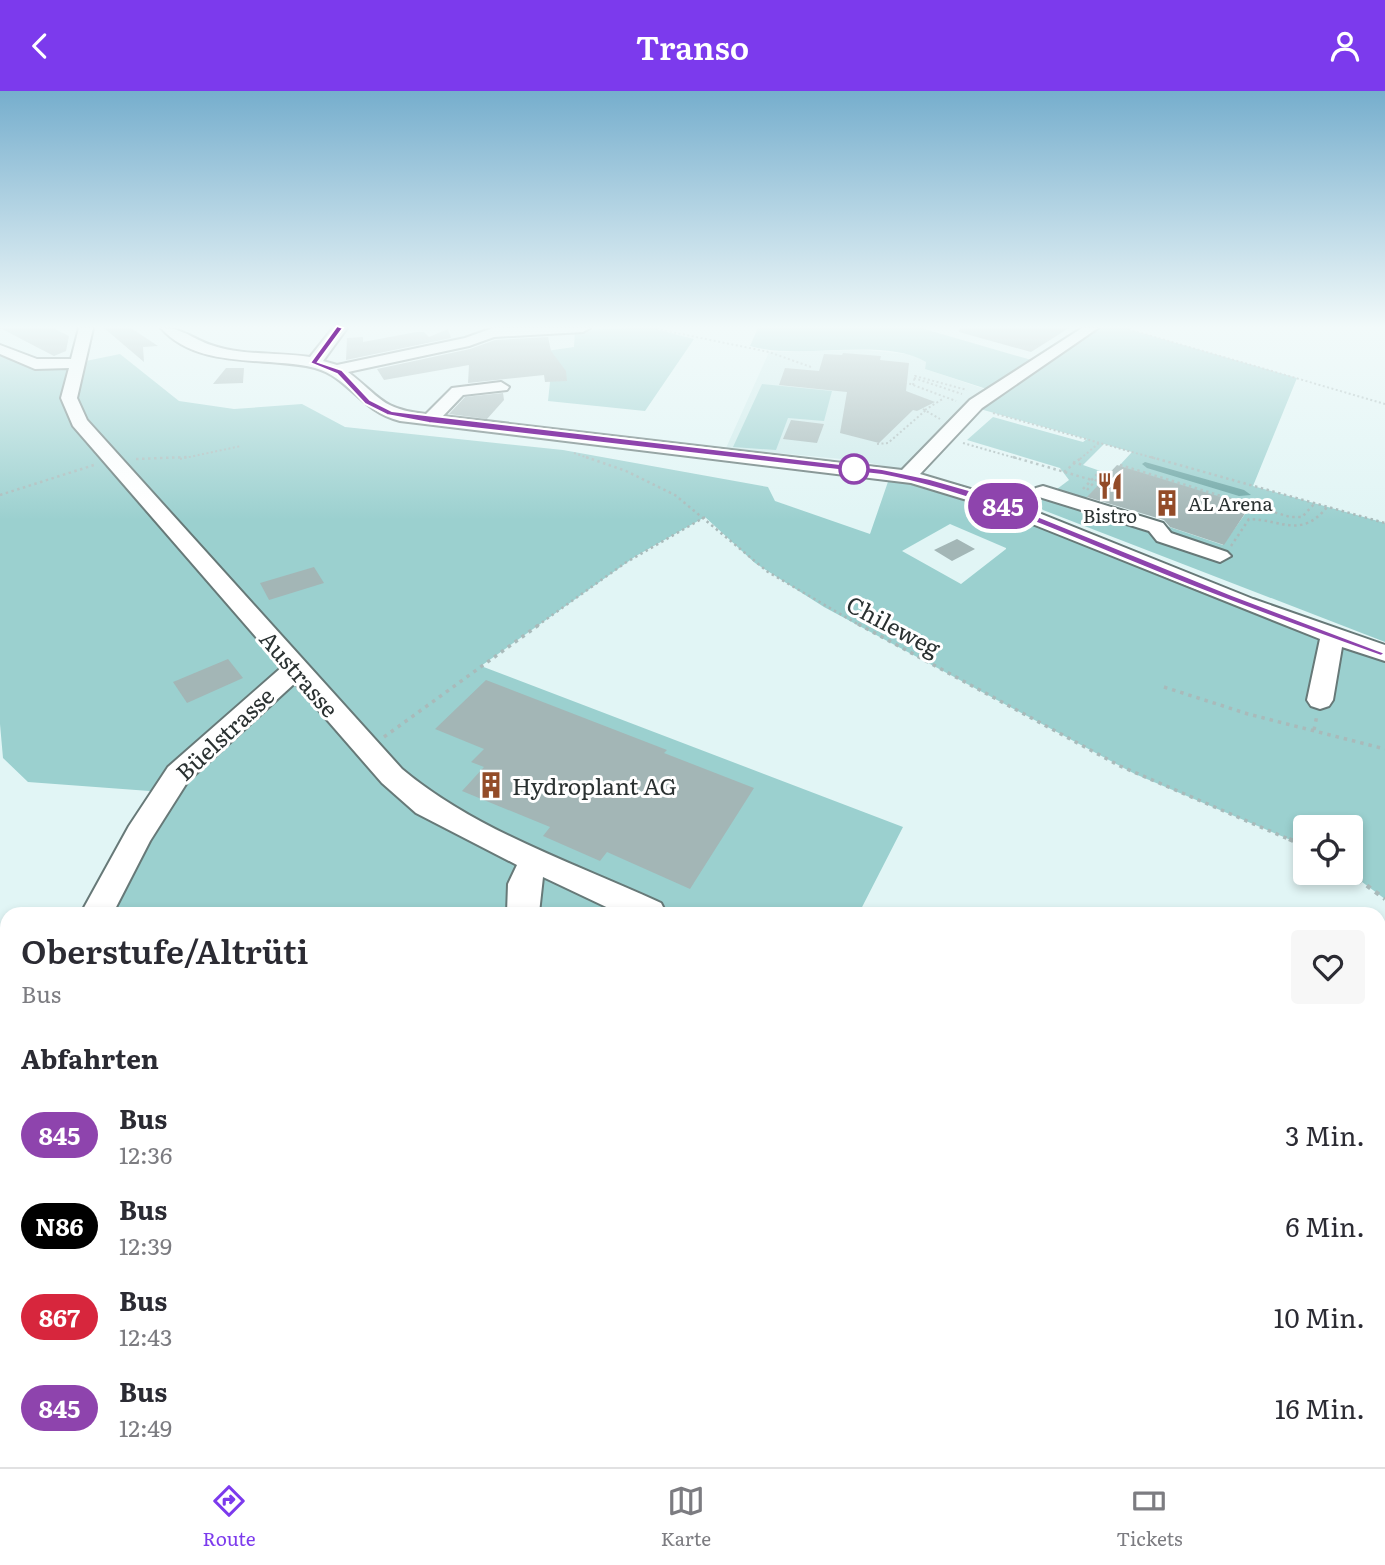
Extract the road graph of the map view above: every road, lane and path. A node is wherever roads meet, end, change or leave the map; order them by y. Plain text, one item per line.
1 (69, 392) edge
2 (359, 392) edge
3 (457, 392) edge
4 (933, 392) edge
5 (953, 392) edge
6 (960, 392) edge
7 (995, 392) edge
8 (1345, 392) edge
9 (946, 397) junction
10 (980, 402) junction
11 (1385, 404) edge
12 (429, 420) junction
13 (944, 438) junction
14 (1099, 443) junction
15 (877, 444) dead end
16 (241, 446) dead end
17 (570, 452) dead end
18 (112, 460) junction
19 (1067, 460) dead end
20 (1073, 462) junction
21 (1083, 465) dead end
22 (1120, 465) dead end
23 (1064, 472) junction
24 (1100, 472) dead end
25 (907, 476) junction
26 (1099, 477) dead end
27 (1092, 479) junction
28 (1043, 492) dead end
29 (0, 495) edge
30 (1315, 503) junction
31 (1327, 507) junction
32 (1105, 510) junction
33 (1049, 516) dead end
34 (705, 517) junction
35 (1385, 523) edge
36 (1225, 551) joint
37 (1332, 636) junction
38 (1385, 653) edge
39 (296, 668) junction
40 (1164, 687) dead end
41 (1320, 700) dead end
42 (365, 747) junction
43 (1385, 750) edge
44 (1293, 840) edge
45 (535, 860) junction
46 (1363, 883) edge
47 (1385, 899) edge
48 (100, 907) edge
49 (523, 907) edge
50 (637, 907) edge

1 - 18 street, Austrasse
2 - 12 street
3 - 12 street
4 - 9 path
5 - 10 path
6 - 10 path
7 - 10 street
8 - 11 path
9 - 10 path
9 - 15 path
10 - 13 street
10 - 14 path
12 - 25 street
13 - 23 path
13 - 25 street
14 - 20 path
14 - 30 path
16 - 18 path
17 - 34 path, Chileweg
18 - 29 path
18 - 39 street, Austrasse
19 - 20 path
20 - 21 path
20 - 23 path
22 - 30 path
23 - 27 path
24 - 27 path
25 - 37 street
26 - 27 path
28 - 32 street
30 - 31 path
31 - 35 path
31 - 36 path
32 - 33 street
32 - 36 street
34 - 42 path
34 - 44 path, Chileweg
37 - 38 street
37 - 41 street
39 - 42 street, Austrasse
39 - 48 street, Büelstrasse
40 - 43 path
42 - 45 street, Austrasse
45 - 49 street
45 - 50 street, Austrasse
46 - 47 path

